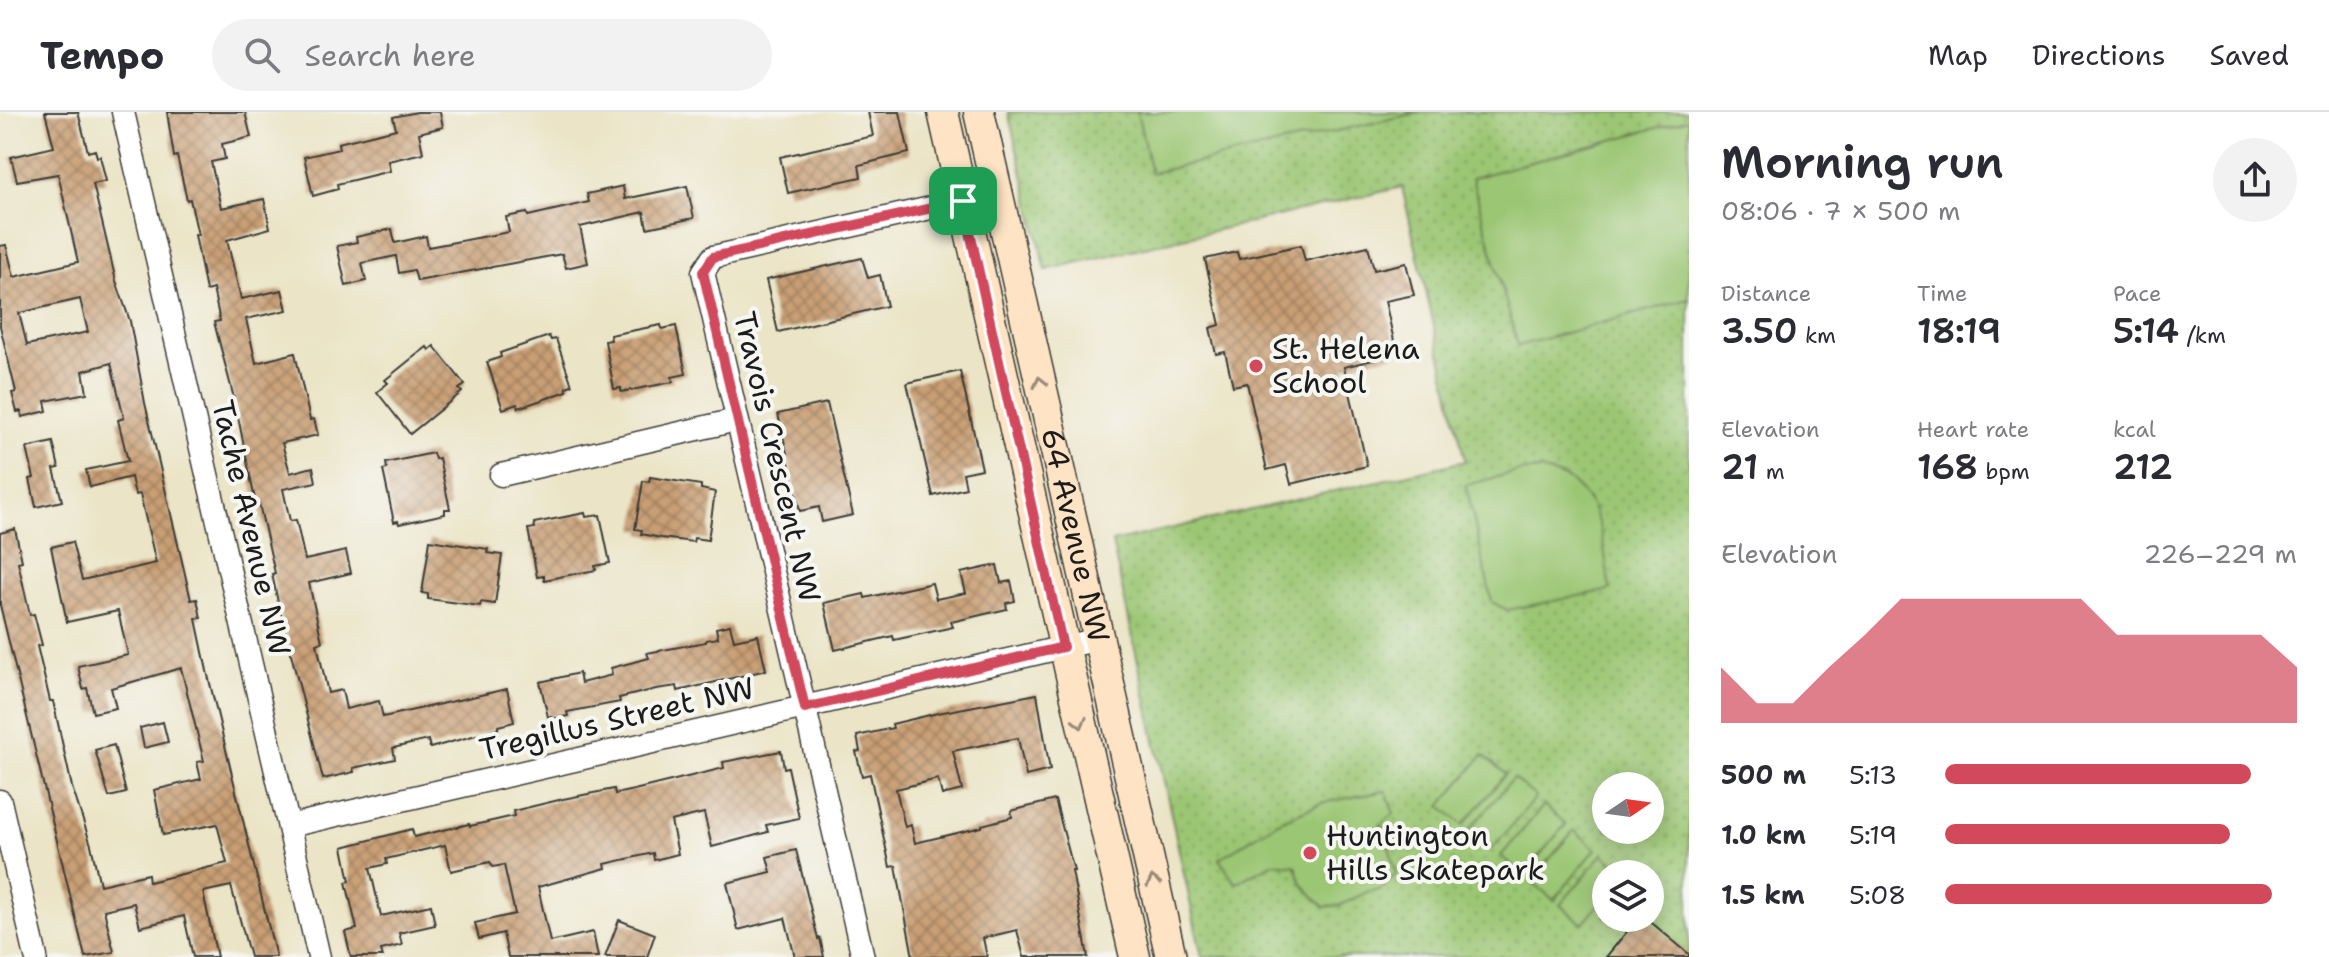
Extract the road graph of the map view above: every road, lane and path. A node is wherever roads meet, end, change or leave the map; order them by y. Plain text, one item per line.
1 (123, 112) edge
2 (943, 112) edge
3 (979, 112) edge
4 (997, 193) junction
5 (963, 201) junction
6 (736, 420) junction
7 (501, 475) dead end
8 (1099, 639) junction
9 (1063, 647) junction
10 (805, 708) junction
11 (0, 801) edge
12 (289, 826) junction
13 (36, 957) edge
14 (319, 957) edge
15 (863, 957) edge
16 (1135, 957) edge
17 (1171, 957) edge

1 - 12 street, Tache Avenue NW
2 - 5 main road, 64 Avenue NW
3 - 4 main road, 64 Avenue NW
4 - 5 street, Travois Crescent NW
8 -> 4 main road, 64 Avenue NW
5 - 6 street, Travois Crescent NW
5 - 9 main road, 64 Avenue NW
6 - 7 street
6 - 10 street, Travois Crescent NW
8 - 9 street, Tregillus Street NW
17 -> 8 main road, 64 Avenue NW
9 - 10 street, Tregillus Street NW
9 -> 16 main road, 64 Avenue NW
10 - 12 street, Tregillus Street NW
10 - 15 street, Travois Crescent NW
11 - 13 street
12 - 14 street, Tache Avenue NW

